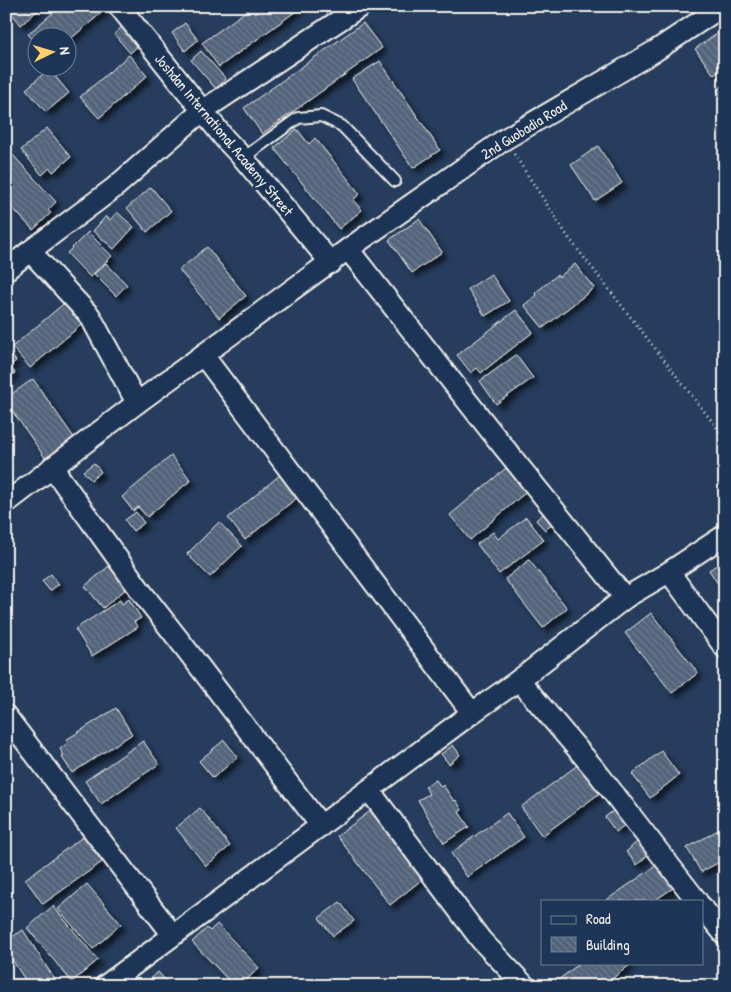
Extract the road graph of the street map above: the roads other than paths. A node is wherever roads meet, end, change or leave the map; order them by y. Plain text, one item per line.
1 (119, 6) edge
2 (361, 6) edge
3 (722, 6) edge
4 (202, 110) junction
5 (244, 158) junction
6 (395, 181) dead end
7 (348, 249) junction
8 (30, 251) junction
9 (330, 263) junction
10 (6, 270) edge
11 (203, 355) junction
12 (137, 403) junction
13 (52, 467) junction
14 (6, 503) edge
15 (725, 535) edge
16 (669, 572) junction
17 (625, 598) junction
18 (725, 648) edge
19 (519, 680) junction
20 (472, 713) junction
21 (6, 716) edge
22 (369, 790) junction
23 (322, 826) junction
24 (696, 900) edge
25 (704, 909) edge
26 (172, 934) junction
27 (725, 935) edge
28 (104, 986) edge
29 (525, 986) edge

1 - 4 street, Joshdan International Academy Street
2 - 4 street
3 - 7 street, 2nd Guobadia Road
4 - 5 street, Joshdan International Academy Street
4 - 8 street
5 - 6 lane
5 - 9 street, Joshdan International Academy Street
7 - 9 street, 2nd Guobadia Road
7 - 17 street
8 - 10 street
8 - 12 street
9 - 11 street, 2nd Guobadia Road
11 - 12 street, 2nd Guobadia Road
11 - 20 street
12 - 13 street, 2nd Guobadia Road
13 - 14 street, 2nd Guobadia Road
13 - 23 street
15 - 16 street
16 - 17 street
16 - 18 street
17 - 19 street
19 - 20 street
19 - 24 street
20 - 22 street
21 - 26 street
22 - 23 street
22 - 29 street
23 - 26 street
25 - 27 street
26 - 28 street

